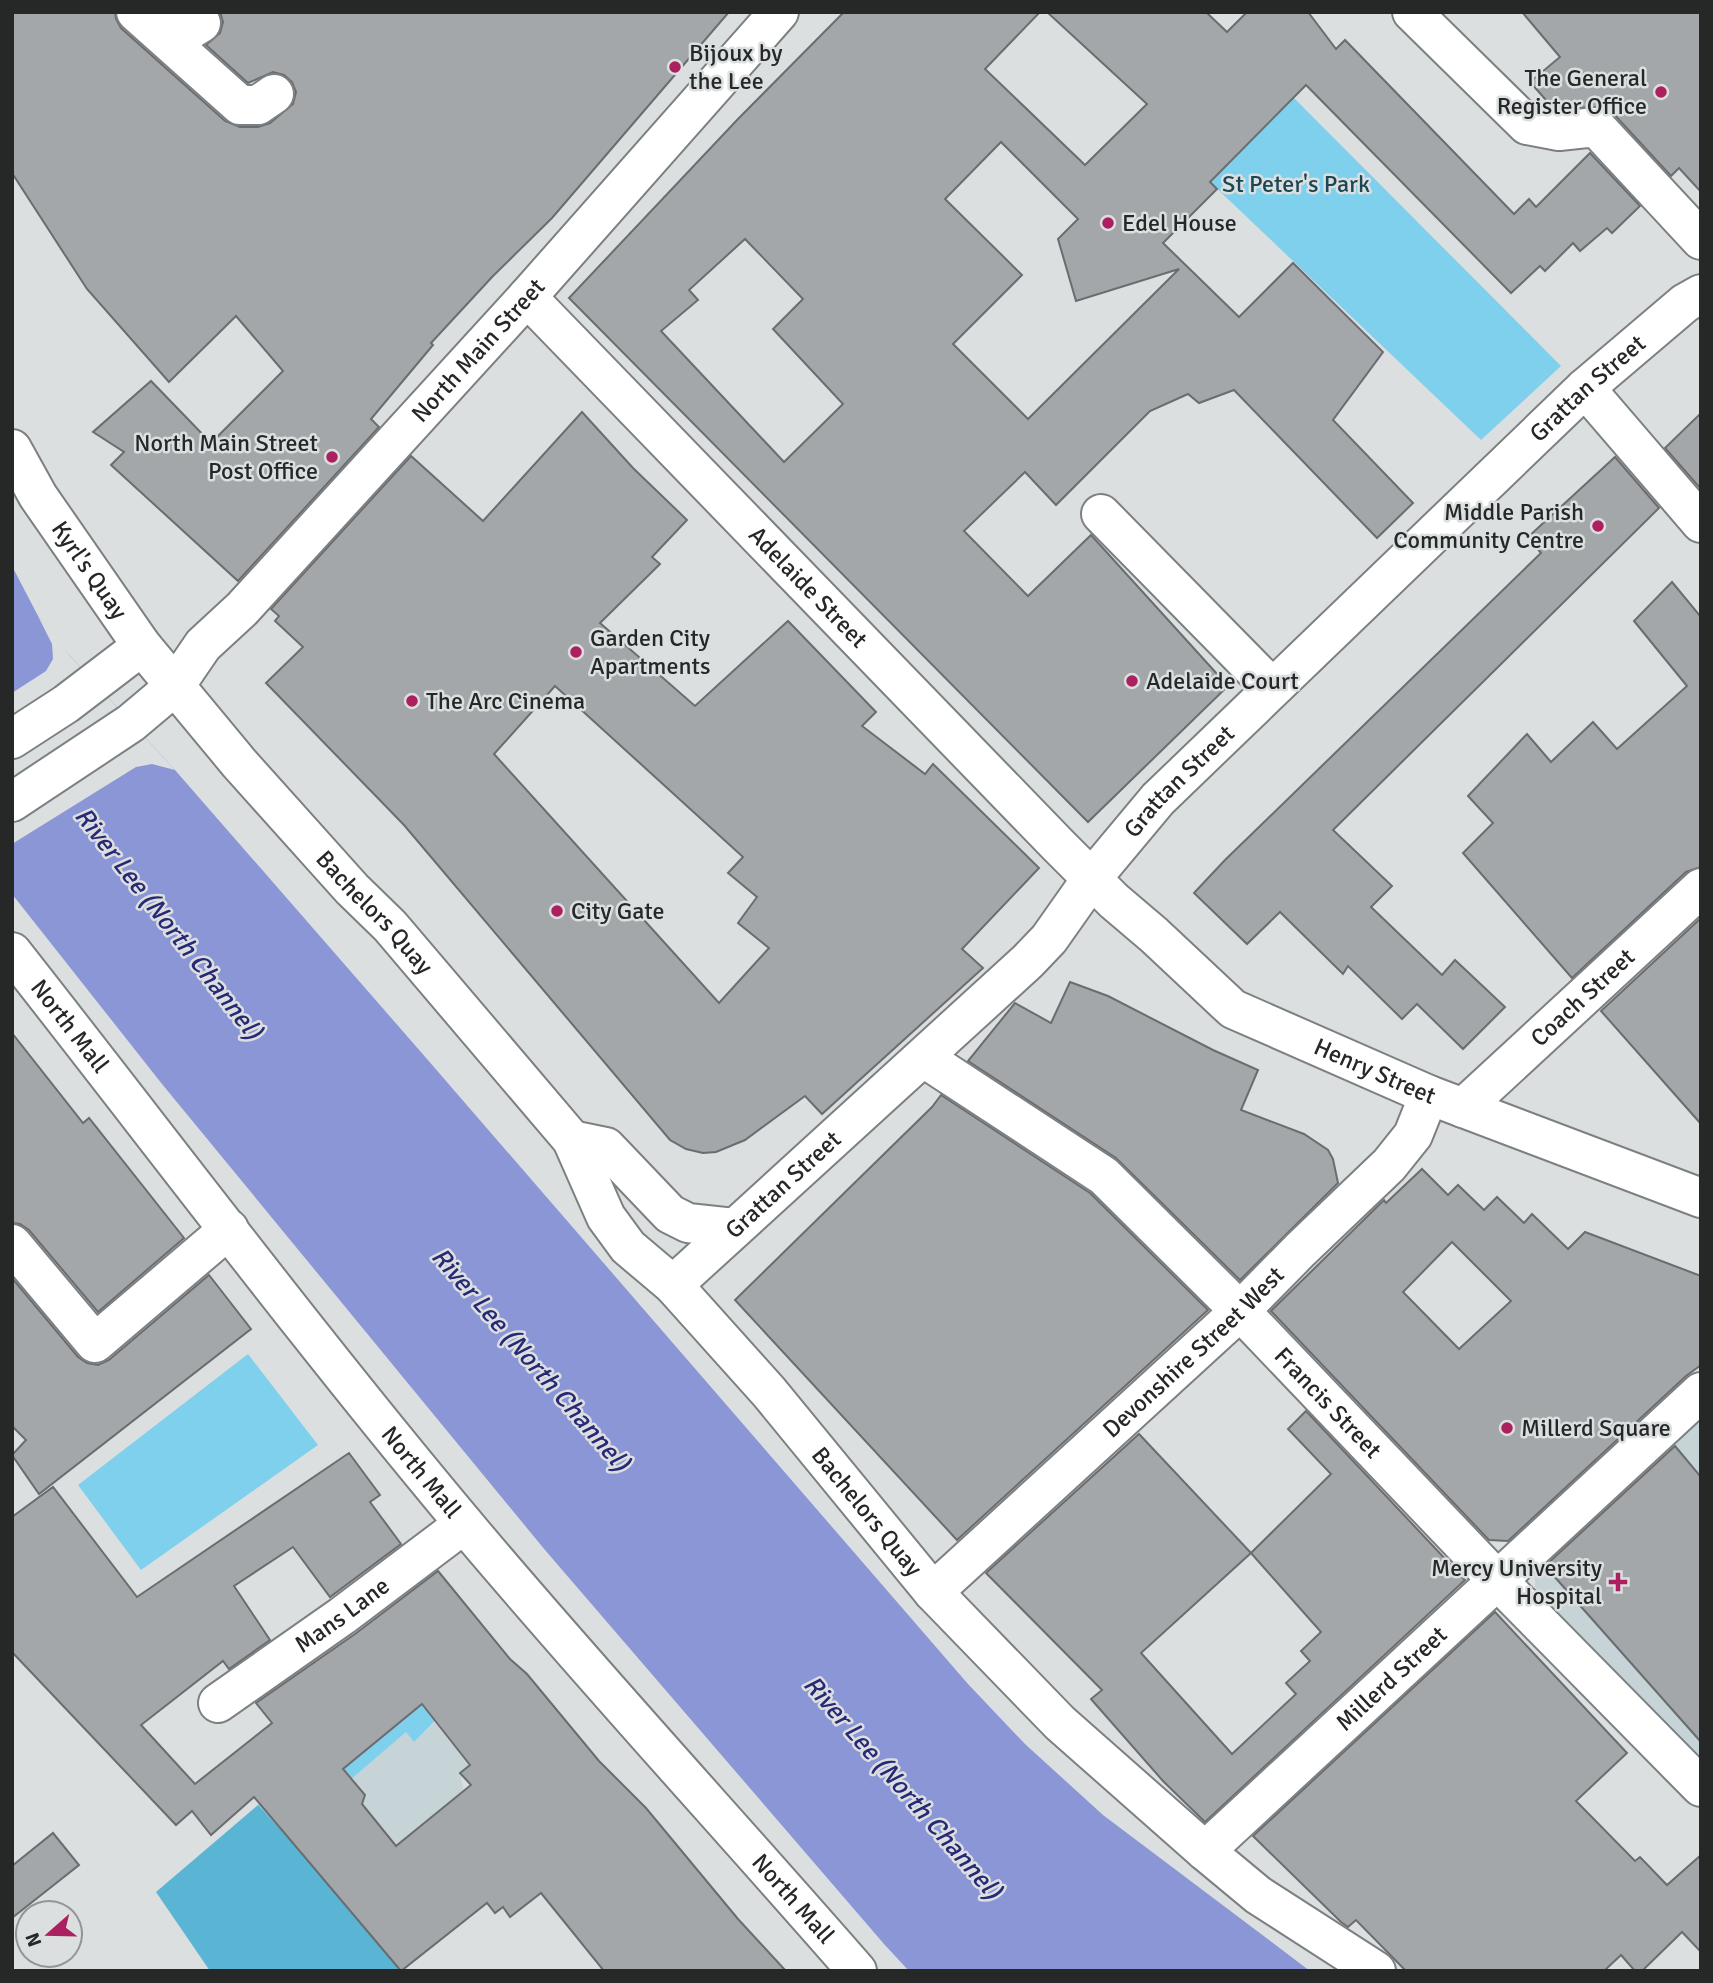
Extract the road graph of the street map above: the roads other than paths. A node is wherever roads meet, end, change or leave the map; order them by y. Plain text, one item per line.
1 (136, 12) edge
2 (779, 12) edge
3 (1412, 12) edge
4 (274, 94) dead end
5 (1701, 240) edge
6 (1701, 294) edge
7 (527, 297) junction
8 (1585, 387) junction
9 (12, 449) edge
10 (1101, 514) dead end
11 (1701, 523) edge
12 (142, 646) junction
13 (175, 686) junction
14 (1272, 688) junction
15 (12, 739) edge
16 (12, 802) edge
17 (1092, 878) junction
18 (1701, 888) edge
19 (12, 952) edge
20 (924, 1058) junction
21 (1446, 1102) junction
22 (572, 1140) junction
23 (1701, 1198) edge
24 (229, 1228) junction
25 (734, 1228) junction
26 (12, 1244) edge
27 (673, 1285) junction
28 (1240, 1311) junction
29 (1701, 1392) edge
30 (464, 1524) junction
31 (1497, 1580) junction
32 (933, 1591) junction
33 (218, 1703) dead end
34 (1701, 1787) edge
35 (1205, 1851) junction
36 (857, 1971) edge
37 (1376, 1971) edge

1 - 4 street
2 - 7 street, North Main Street
3 - 5 street
6 - 8 street, Grattan Street
7 - 13 street, North Main Street
7 - 17 street, Adelaide Street
8 - 11 street
8 - 14 street, Grattan Street
9 - 12 street, Kyrl's Quay
10 - 14 street
12 - 13 street, Kyrl's Quay
12 - 15 street
13 - 16 street, North Main Street
13 - 22 street, Bachelors Quay
14 - 17 street, Grattan Street
17 - 20 street, Grattan Street
17 - 21 street, Henry Street
18 - 21 street, Coach Street
19 - 24 street, North Mall
20 - 25 street, Grattan Street
20 - 28 street, Francis Street
21 - 23 street, Henry Street
21 - 28 street, Devonshire Street West
22 - 25 street
22 - 27 street, Bachelors Quay
24 - 26 street
24 - 30 street, North Mall
25 - 27 street, Grattan Street
27 - 32 street, Bachelors Quay
28 - 31 street, Francis Street
28 - 32 street, Devonshire Street West
29 - 31 street, Millerd Street
30 - 33 street, Mans Lane
30 - 36 street, North Mall
31 - 34 street, Francis Street
31 - 35 street, Millerd Street
32 - 35 street, Bachelors Quay
35 - 37 street, Bachelors Quay

